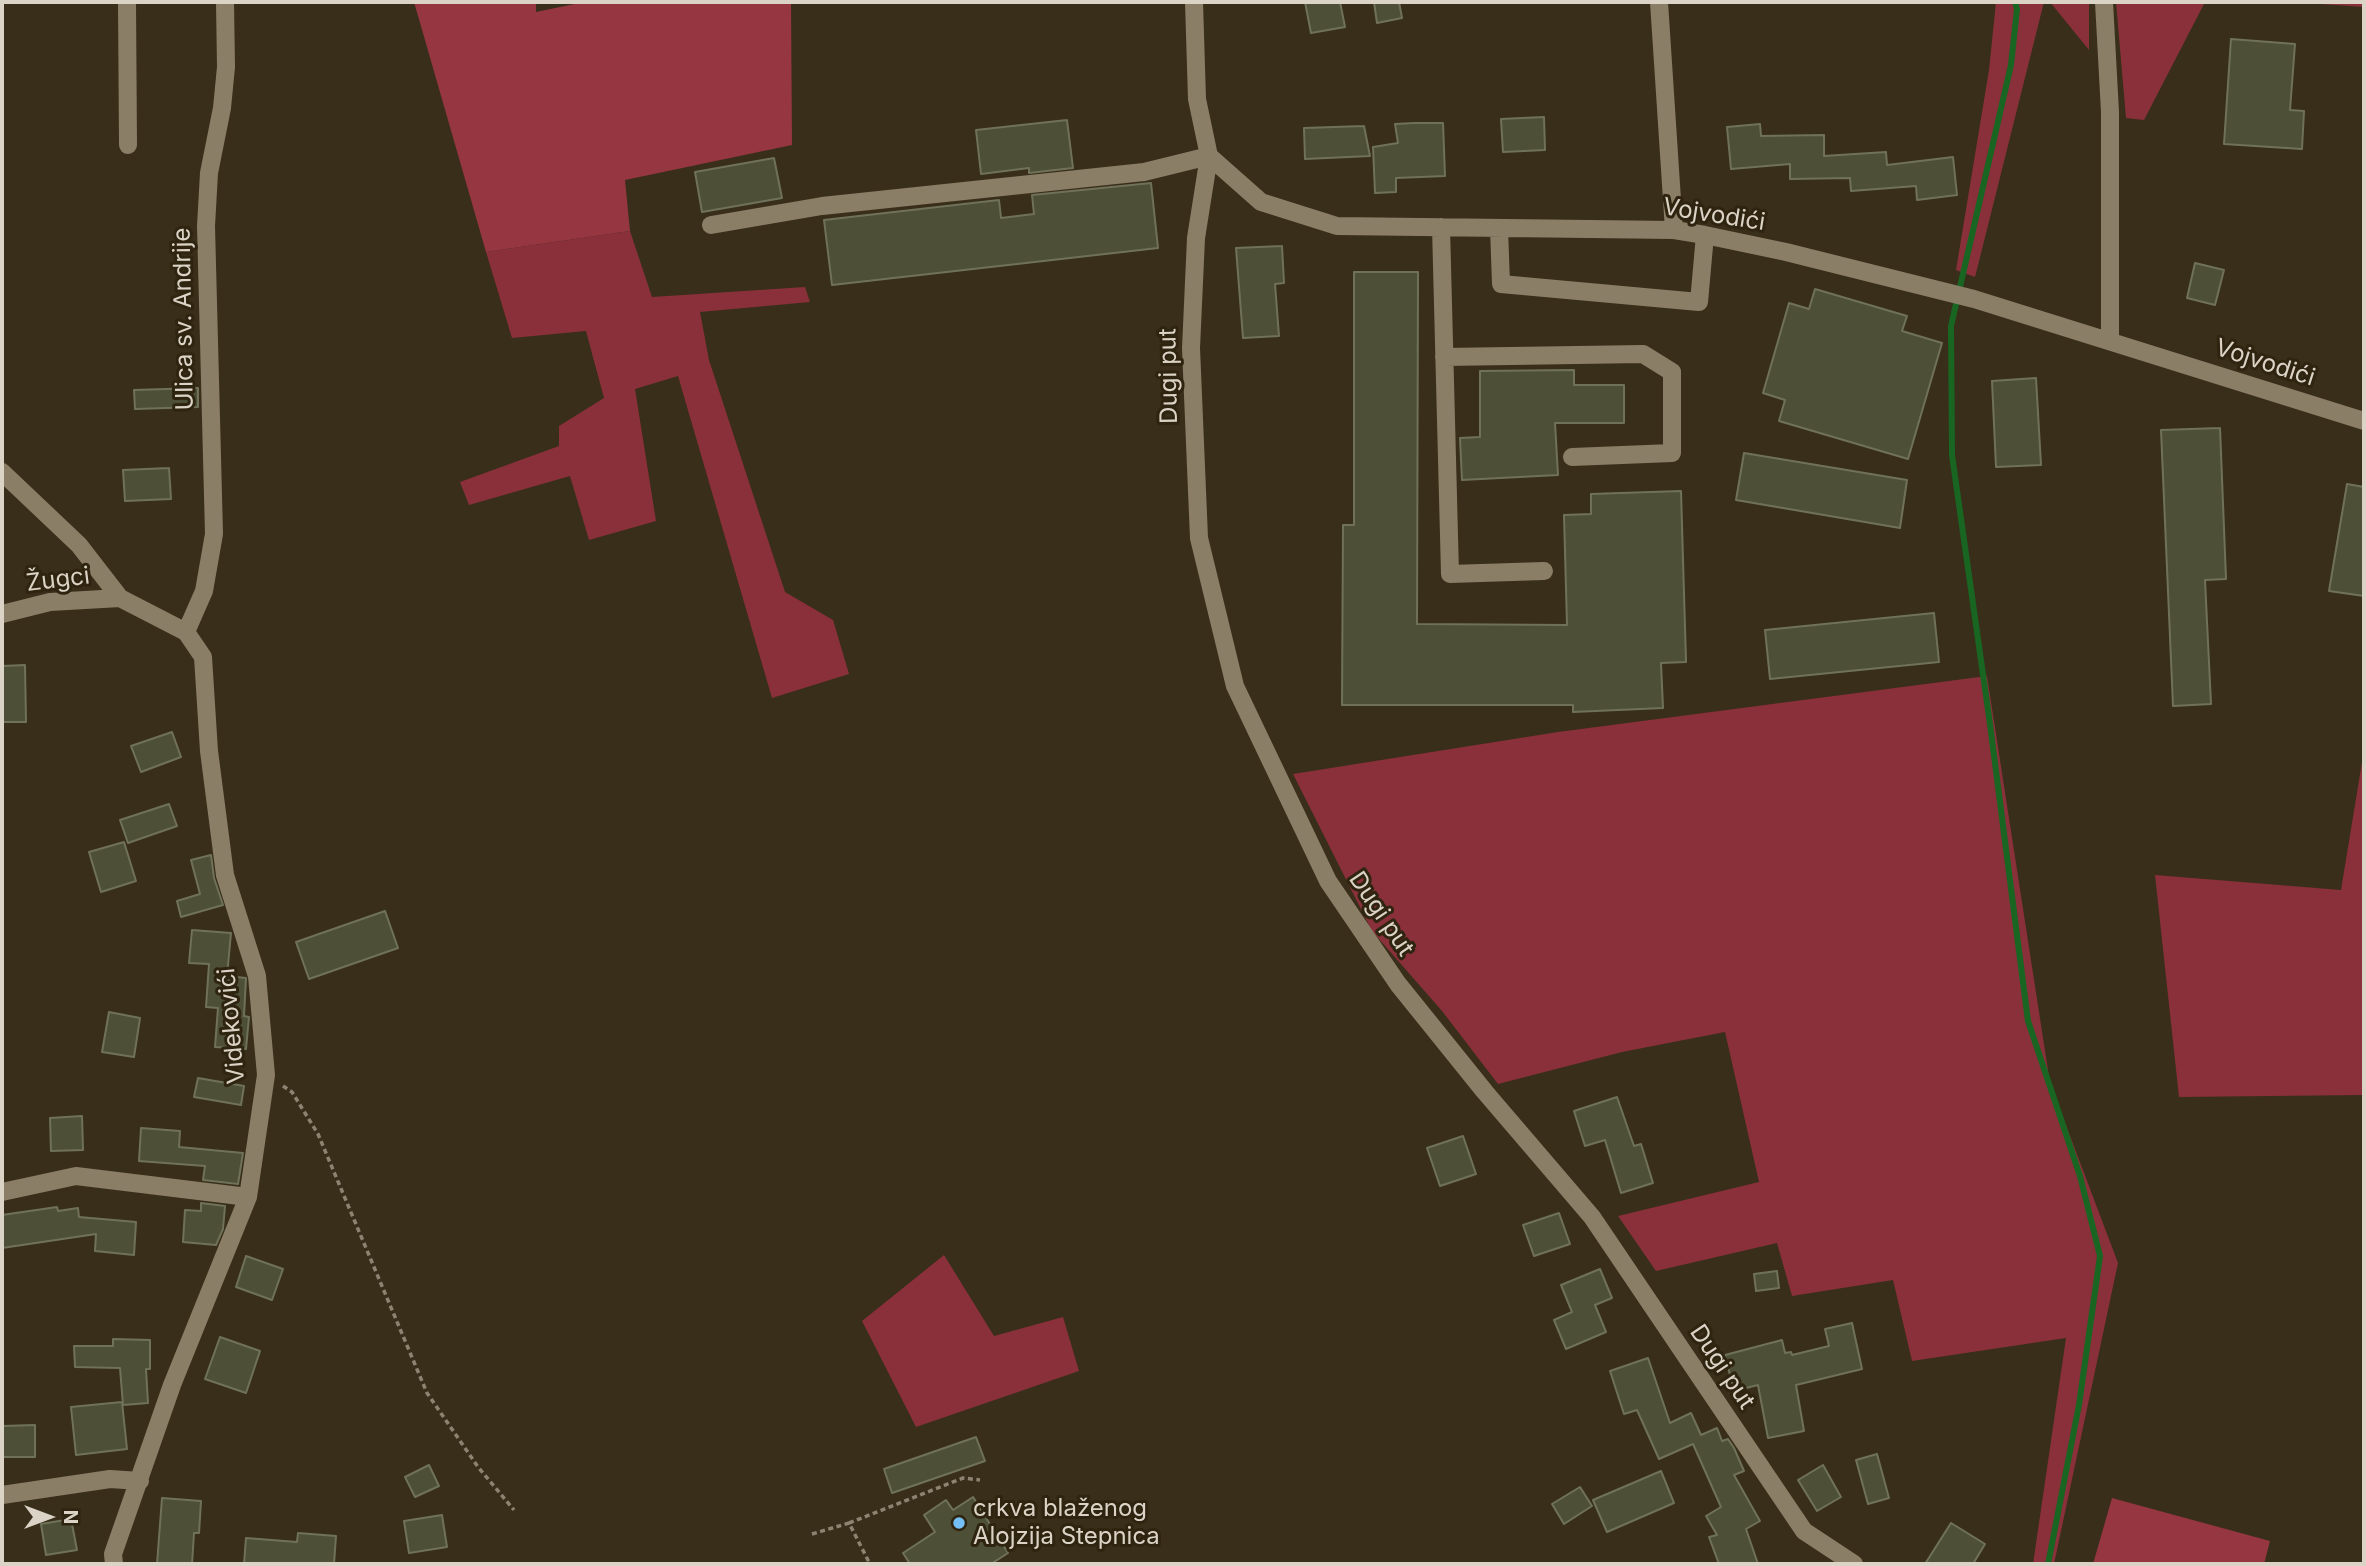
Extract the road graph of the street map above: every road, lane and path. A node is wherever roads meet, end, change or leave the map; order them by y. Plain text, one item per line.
1 (127, 2) edge
2 (225, 2) edge
3 (1194, 2) edge
4 (1659, 2) edge
5 (2104, 2) edge
6 (128, 145) dead end
7 (1209, 156) junction
8 (712, 225) dead end
9 (1441, 227) junction
10 (1499, 228) junction
11 (1674, 230) junction
12 (1705, 235) junction
13 (2110, 341) junction
14 (1444, 357) junction
15 (2364, 421) edge
16 (1572, 457) dead end
17 (2, 472) edge
18 (1544, 571) dead end
19 (120, 598) junction
20 (2, 614) edge
21 (186, 632) junction
22 (266, 1075) junction
23 (2, 1192) edge
24 (248, 1197) junction
25 (980, 1480) dead end
26 (140, 1481) junction
27 (2, 1495) edge
28 (514, 1510) dead end
29 (849, 1523) junction
30 (812, 1534) dead end
31 (114, 1564) edge
32 (870, 1564) edge
33 (1854, 1564) edge

1 - 6 street
2 - 21 street, Ulica sv. Andrije
3 - 7 street
4 - 11 street
5 - 13 street
7 - 8 street
7 - 9 street, Vojvodići
7 - 33 street, Dugi put
9 - 10 street, Vojvodići
9 - 14 street
10 - 11 street, Vojvodići
10 - 12 street
11 - 12 street, Vojvodići
12 - 13 street, Vojvodići
13 - 15 street, Vojvodići
14 - 16 street
14 - 18 street
17 - 19 street
19 - 20 street, Žugci
19 - 21 street
21 - 22 street, Videkovići
22 - 24 street, Videkovići
22 - 28 path
23 - 24 street
24 - 26 street, Videkovići
25 - 29 path
26 - 27 street
26 - 31 street, Videkovići
29 - 30 path
29 - 32 path

